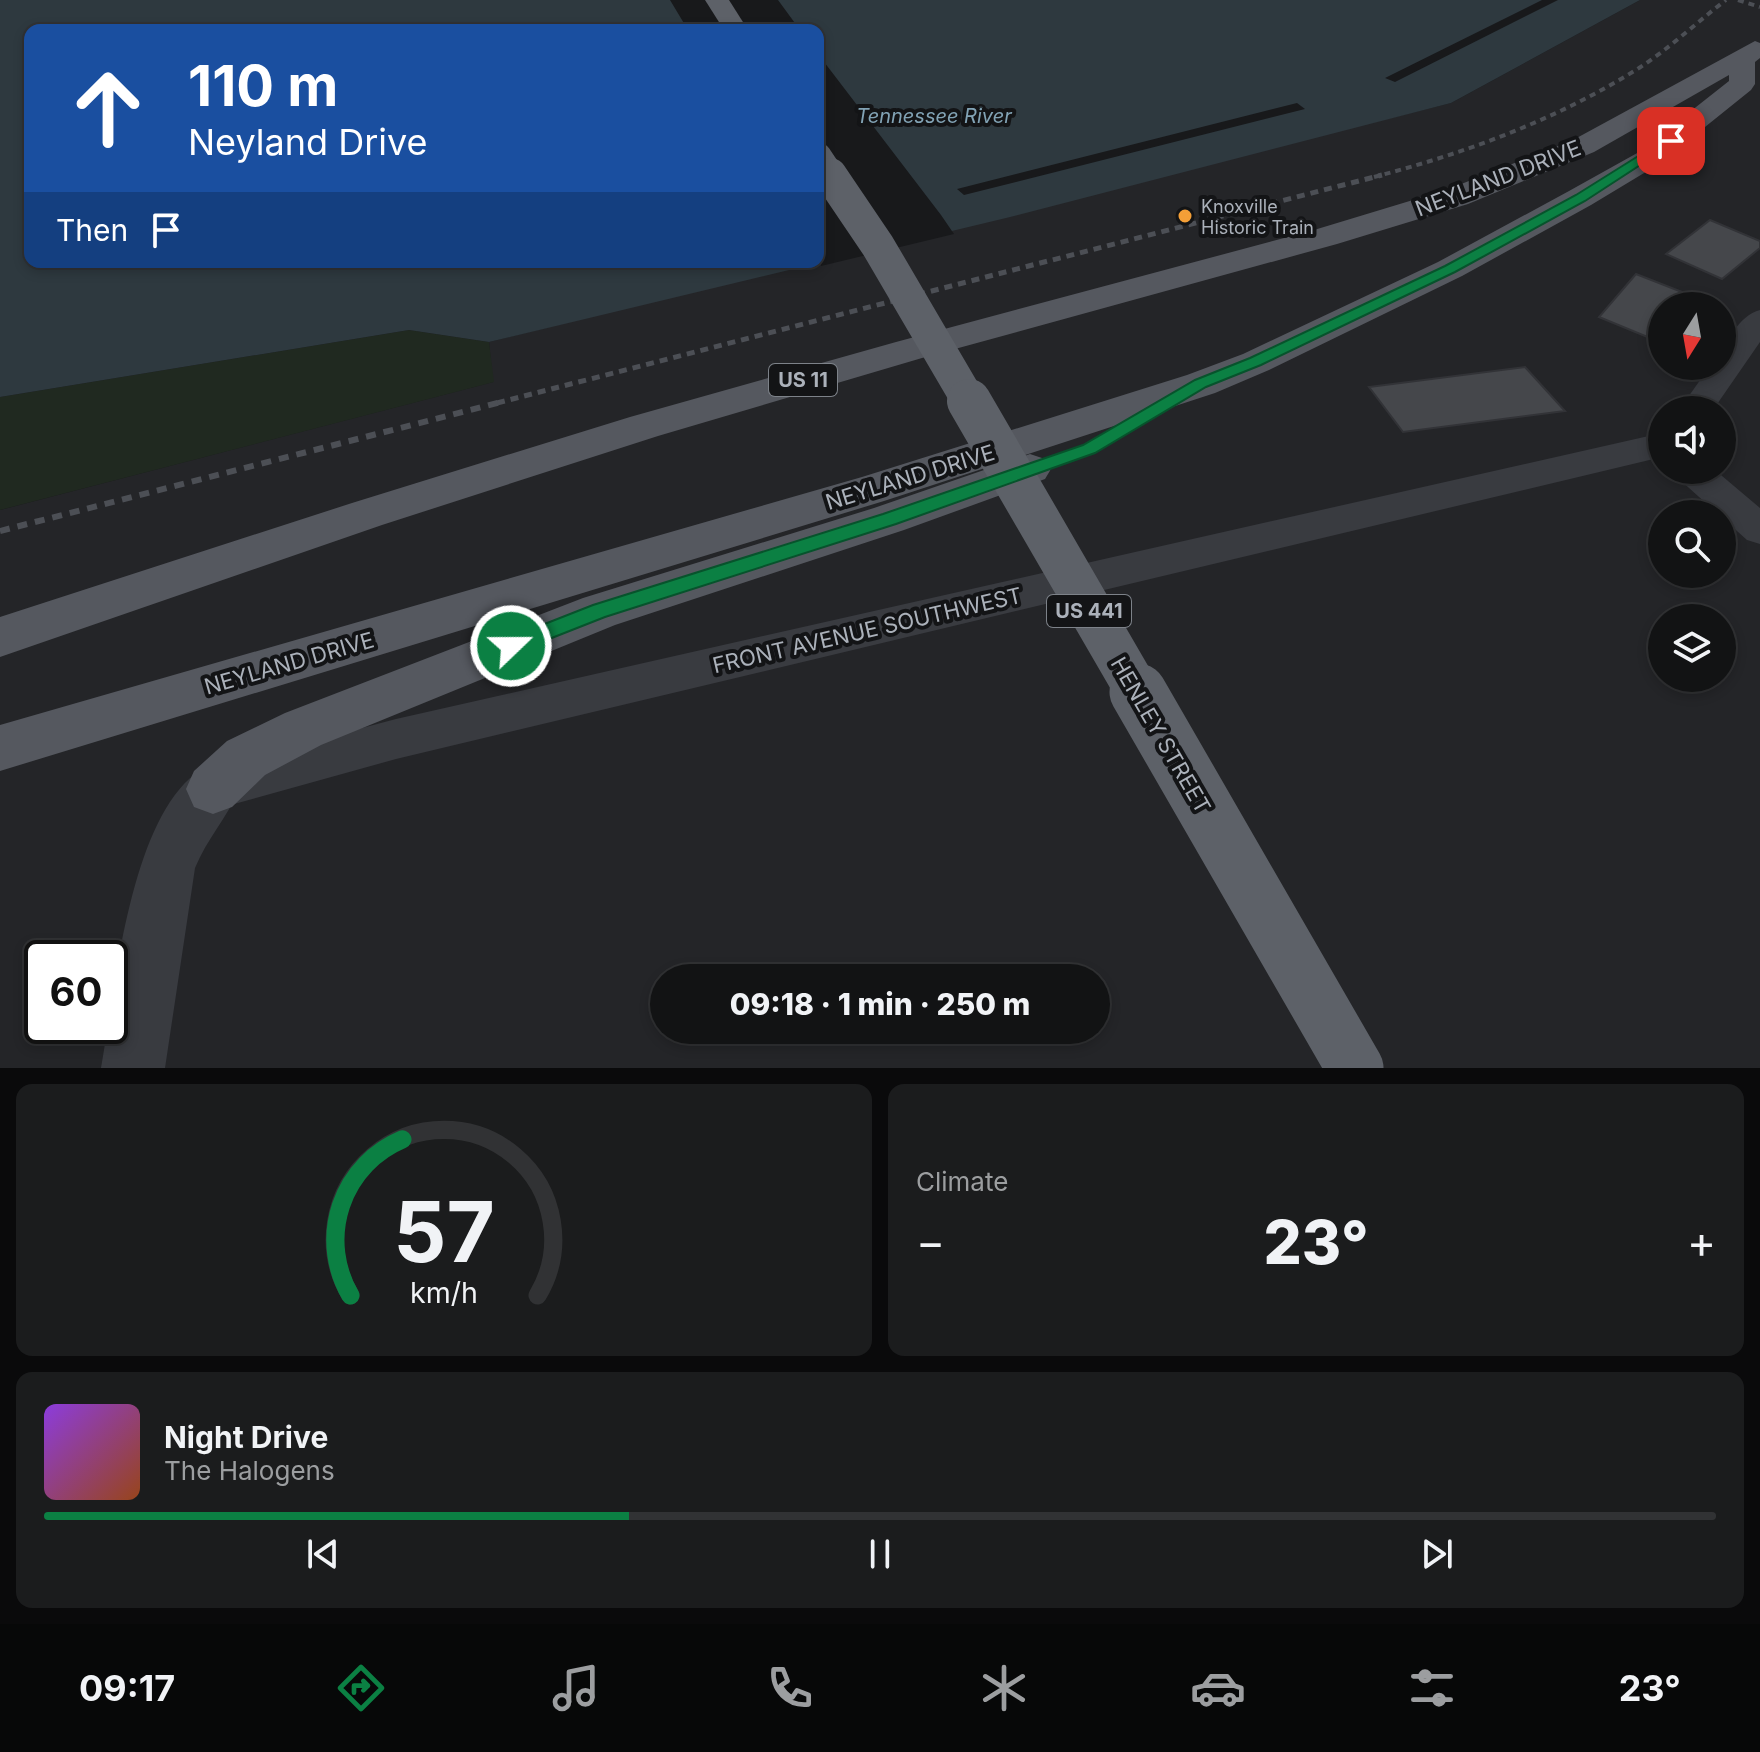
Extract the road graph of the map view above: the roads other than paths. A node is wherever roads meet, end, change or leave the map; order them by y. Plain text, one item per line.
1 (717, 0) edge
2 (732, 24) edge
3 (1751, 52) edge
4 (824, 165) edge
5 (1760, 319) edge
6 (1201, 384) junction
7 (1706, 396) edge
8 (1648, 448) edge
9 (1708, 484) edge
10 (1760, 530) edge
11 (0, 637) edge
12 (0, 748) edge
13 (213, 789) junction
14 (133, 1068) edge
15 (1355, 1068) edge

1 - 2 highway
3 - 6 main road, NEYLAND DRIVE / US 11
3 - 11 main road, NEYLAND DRIVE / US 11
4 - 15 highway, HENLEY STREET / US 441, bridge
5 - 7 street
6 - 12 main road, NEYLAND DRIVE / US 11
6 - 13 main road
8 - 13 street, FRONT AVENUE SOUTHWEST
9 - 10 street
13 - 14 street

